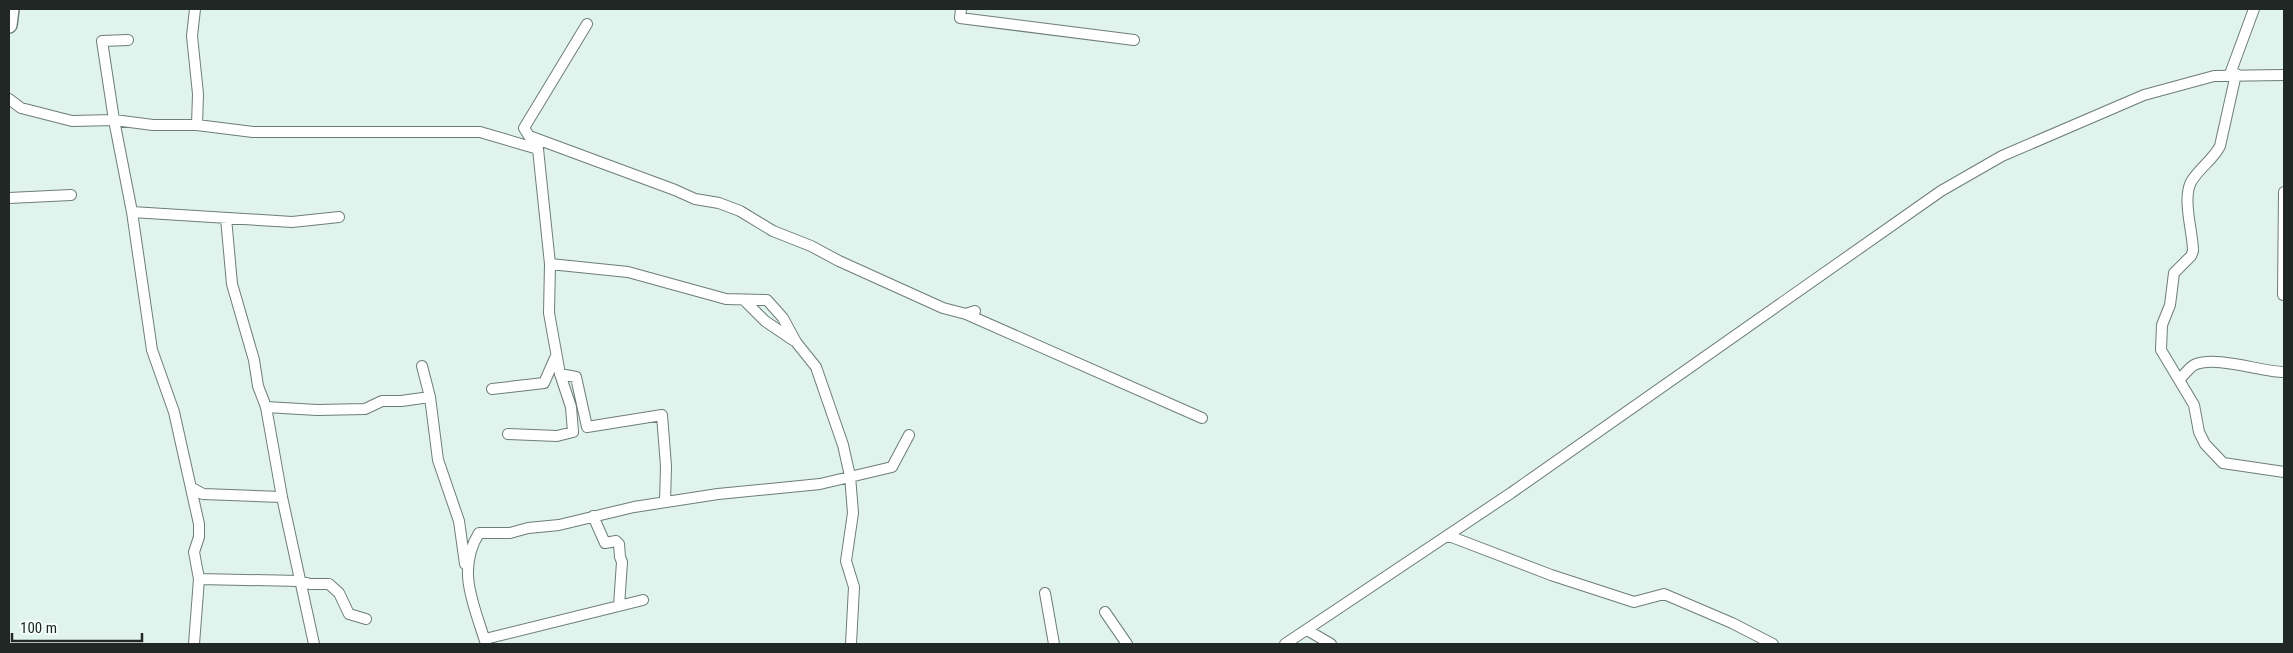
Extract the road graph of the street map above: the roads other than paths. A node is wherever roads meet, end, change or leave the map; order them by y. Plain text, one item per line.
1 (11, 9) edge
2 (195, 9) edge
3 (961, 9) edge
4 (2254, 9) edge
5 (587, 24) dead end
6 (9, 25) edge
7 (128, 40) dead end
8 (1134, 40) dead end
9 (2233, 74) junction
10 (2284, 75) edge
11 (9, 99) edge
12 (114, 120) junction
13 (197, 125) junction
14 (2284, 192) edge
15 (71, 195) dead end
16 (9, 198) edge
17 (132, 212) junction
18 (339, 217) dead end
19 (226, 218) junction
20 (550, 264) junction
21 (2283, 295) dead end
22 (744, 300) junction
23 (796, 342) junction
24 (555, 358) junction
25 (422, 366) dead end
26 (2284, 372) edge
27 (560, 374) junction
28 (2180, 379) junction
29 (492, 389) dead end
30 (430, 397) junction
31 (266, 407) junction
32 (1202, 418) dead end
33 (508, 434) dead end
34 (909, 435) dead end
35 (2284, 472) edge
36 (850, 476) junction
37 (192, 488) junction
38 (282, 497) junction
39 (665, 502) junction
40 (593, 516) junction
41 (1449, 536) junction
42 (466, 577) junction
43 (199, 580) junction
44 (300, 580) junction
45 (1045, 593) dead end
46 (643, 600) dead end
47 (619, 606) junction
48 (1105, 612) dead end
49 (366, 619) dead end
50 (1307, 630) junction
51 (485, 641) edge
52 (194, 644) edge
53 (314, 644) edge
54 (851, 644) edge
55 (1054, 644) edge
56 (1127, 644) edge
57 (1285, 644) edge
58 (1332, 644) edge
59 (1773, 644) edge

1 - 6 street
2 - 13 street
3 - 8 street
4 - 9 street
5 - 32 street
7 - 12 street
9 - 10 street
9 - 28 street
9 - 41 street
11 - 12 street
12 - 13 street
12 - 17 street
13 - 20 street
14 - 21 street
15 - 16 street
17 - 19 street
17 - 37 street
18 - 19 street
19 - 31 street
20 - 22 street
20 - 24 street
22 - 23 street
22 - 23 street
23 - 36 street
24 - 27 street
24 - 29 street
25 - 30 street
26 - 28 street
27 - 33 street
27 - 39 street
28 - 35 street
30 - 31 street
30 - 42 street
31 - 38 street
34 - 36 street
36 - 39 street
36 - 54 street
37 - 38 street
37 - 43 street
38 - 44 street
39 - 40 street
40 - 42 street
40 - 47 street
41 - 50 street
41 - 59 street
42 - 51 street
43 - 44 street
43 - 52 street
44 - 49 street
44 - 53 street
45 - 55 street
46 - 47 street
47 - 51 street
48 - 56 street
50 - 57 street
50 - 58 street

